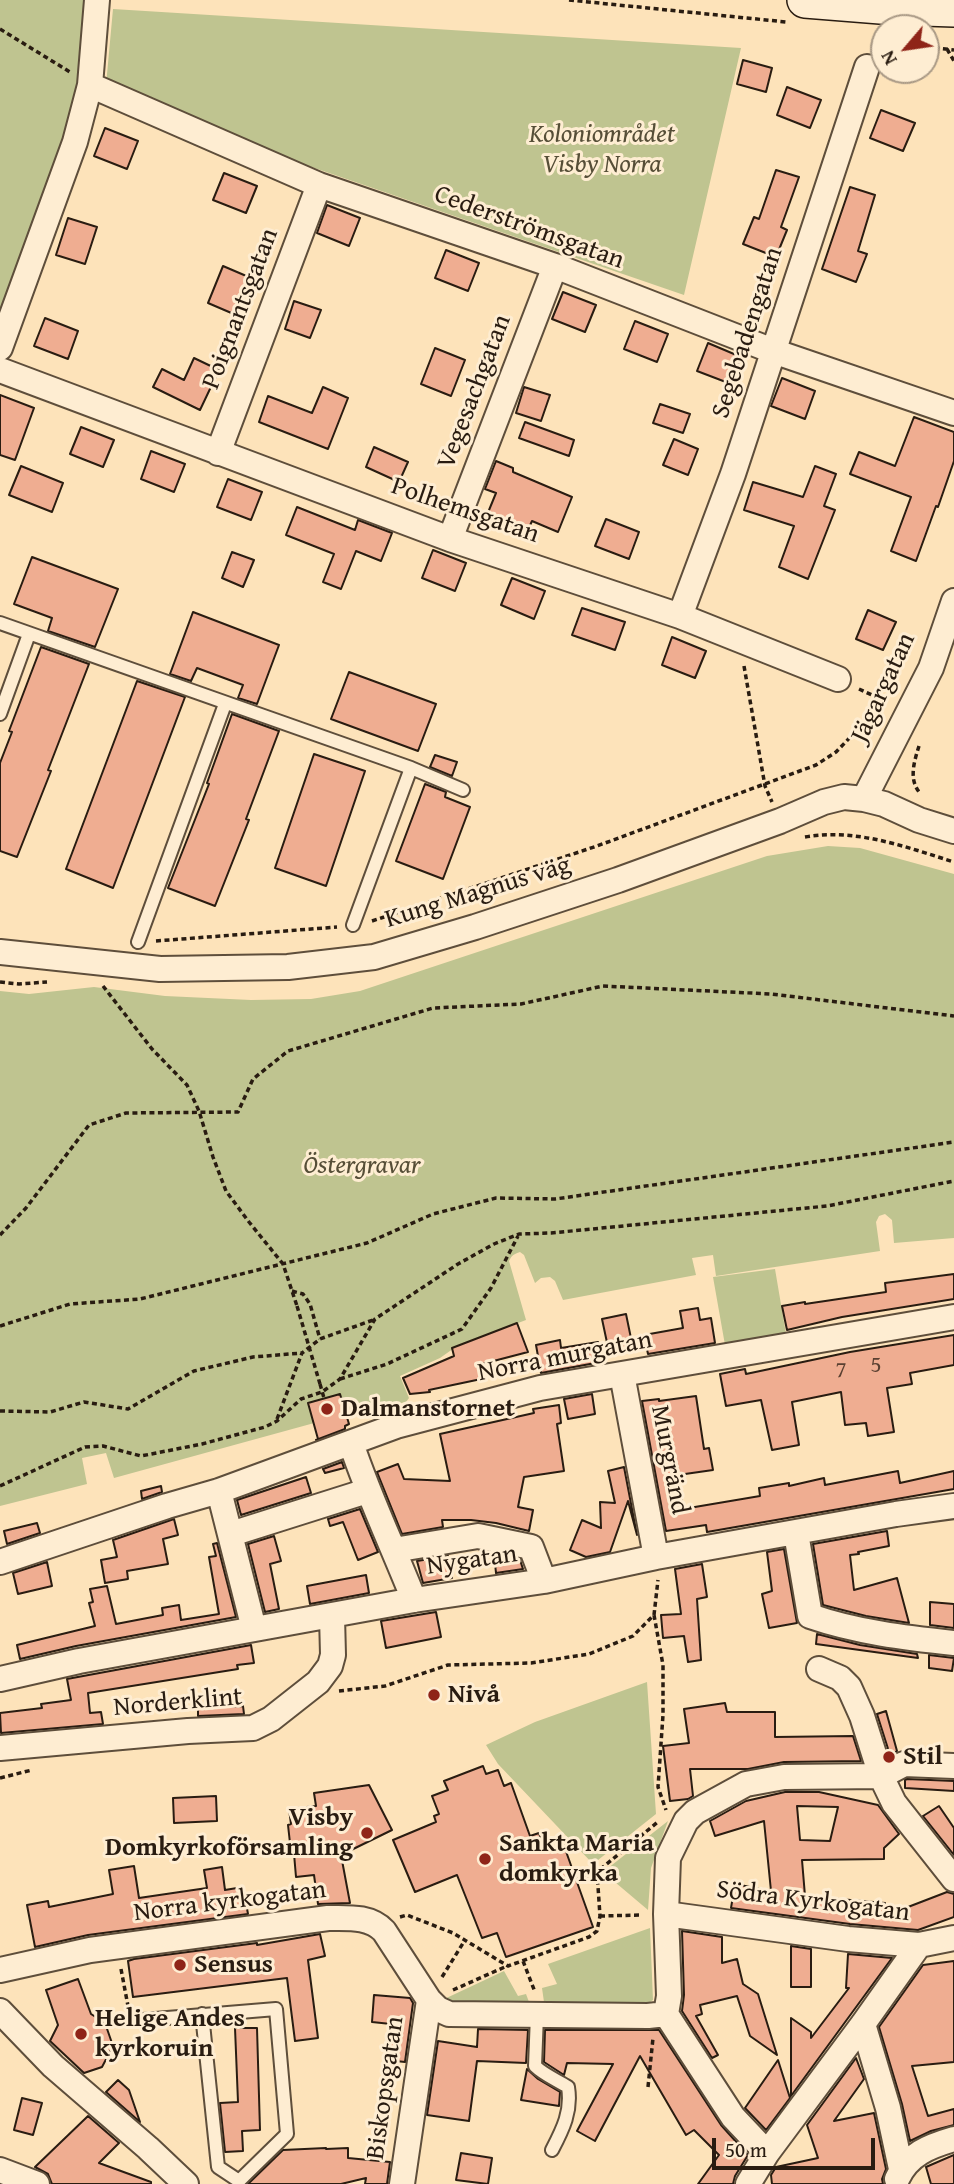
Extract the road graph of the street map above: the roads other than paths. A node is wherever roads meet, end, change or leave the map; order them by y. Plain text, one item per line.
1 (97, 0) edge
2 (893, 4) edge
3 (954, 9) edge
4 (801, 11) edge
5 (867, 67) dead end
6 (90, 85) junction
7 (319, 185) junction
8 (555, 266) junction
9 (0, 348) edge
10 (773, 351) junction
11 (0, 370) edge
12 (954, 413) edge
13 (218, 453) junction
14 (450, 539) junction
15 (954, 601) edge
16 (680, 616) junction
17 (0, 623) edge
18 (29, 634) junction
19 (838, 679) road end
20 (225, 704) junction
21 (0, 714) edge
22 (411, 768) junction
23 (463, 790) dead end
24 (864, 799) junction
25 (954, 831) edge
26 (353, 925) road end
27 (138, 942) road end
28 (0, 952) edge
29 (954, 1317) edge
30 (622, 1374) junction
31 (351, 1443) junction
32 (367, 1491) junction
33 (219, 1492) junction
34 (954, 1506) edge
35 (796, 1533) junction
36 (231, 1534) junction
37 (394, 1550) junction
38 (656, 1557) junction
39 (0, 1562) edge
40 (544, 1581) junction
41 (414, 1600) junction
42 (332, 1616) junction
43 (254, 1629) junction
44 (954, 1643) edge
45 (819, 1670) dead end
46 (0, 1679) edge
47 (0, 1748) edge
48 (954, 1766) edge
49 (881, 1776) junction
50 (954, 1879) edge
51 (666, 1914) junction
52 (954, 1938) edge
53 (919, 1945) junction
54 (0, 1977) edge
55 (429, 2000) junction
56 (538, 2008) junction
57 (0, 2011) edge
58 (202, 2014) junction
59 (666, 2014) junction
60 (131, 2021) road end
61 (863, 2024) junction
62 (954, 2139) edge
63 (552, 2150) dead end
64 (767, 2152) junction
65 (0, 2170) edge
66 (898, 2176) edge
67 (237, 2182) edge
68 (37, 2184) edge
69 (186, 2184) edge
70 (402, 2184) edge
71 (748, 2184) edge

1 - 6 street
2 - 3 main road
2 - 4 main road
5 - 10 street, Segebadengatan
6 - 7 street, Cederströmsgatan
6 - 9 street
7 - 8 street, Cederströmsgatan
7 - 13 street, Poignantsgatan
8 - 10 street, Cederströmsgatan
8 - 14 street, Vegesachgatan
10 - 12 street, Cederströmsgatan
10 - 16 street, Segebadengatan
11 - 13 street, Polhemsgatan
13 - 14 street, Polhemsgatan
14 - 16 street, Polhemsgatan
15 - 24 street, Jägargatan
16 - 19 street, Polhemsgatan
17 - 18 lane
18 - 20 lane
18 - 21 lane
20 - 22 lane
20 - 27 lane
22 - 23 lane
22 - 26 lane
24 - 25 street, Kung Magnus väg
24 - 28 street, Kung Magnus väg
29 - 30 street, Norra murgatan
30 - 31 street, Norra murgatan
30 - 38 street, Murgränd
31 - 32 street
31 - 33 street, Norra murgatan
32 - 36 street
32 - 37 street
33 - 36 street
33 - 39 street, Norra murgatan
34 - 35 street, Nygatan
35 - 38 street, Nygatan
35 - 44 street
36 - 43 street
37 - 40 street
37 - 41 street
38 - 40 street, Nygatan
40 - 41 street, Nygatan
41 - 42 street, Nygatan
42 - 43 street, Nygatan
42 - 47 street, Norderklint
43 - 46 street, Nygatan
45 - 49 street
48 - 49 street
49 - 50 street
49 - 51 street
51 - 53 street, Södra Kyrkogatan
51 - 59 street
52 - 53 street, Södra Kyrkogatan
53 - 61 street
54 - 55 street, Norra kyrkogatan
55 - 56 street
55 - 70 street, Biskopsgatan
56 - 59 street
56 - 63 lane
57 - 69 street
58 - 60 lane
58 - 67 lane
58 - 67 lane
59 - 64 street
61 - 64 street
61 - 66 street
62 - 66 street
64 - 71 street
65 - 68 street

